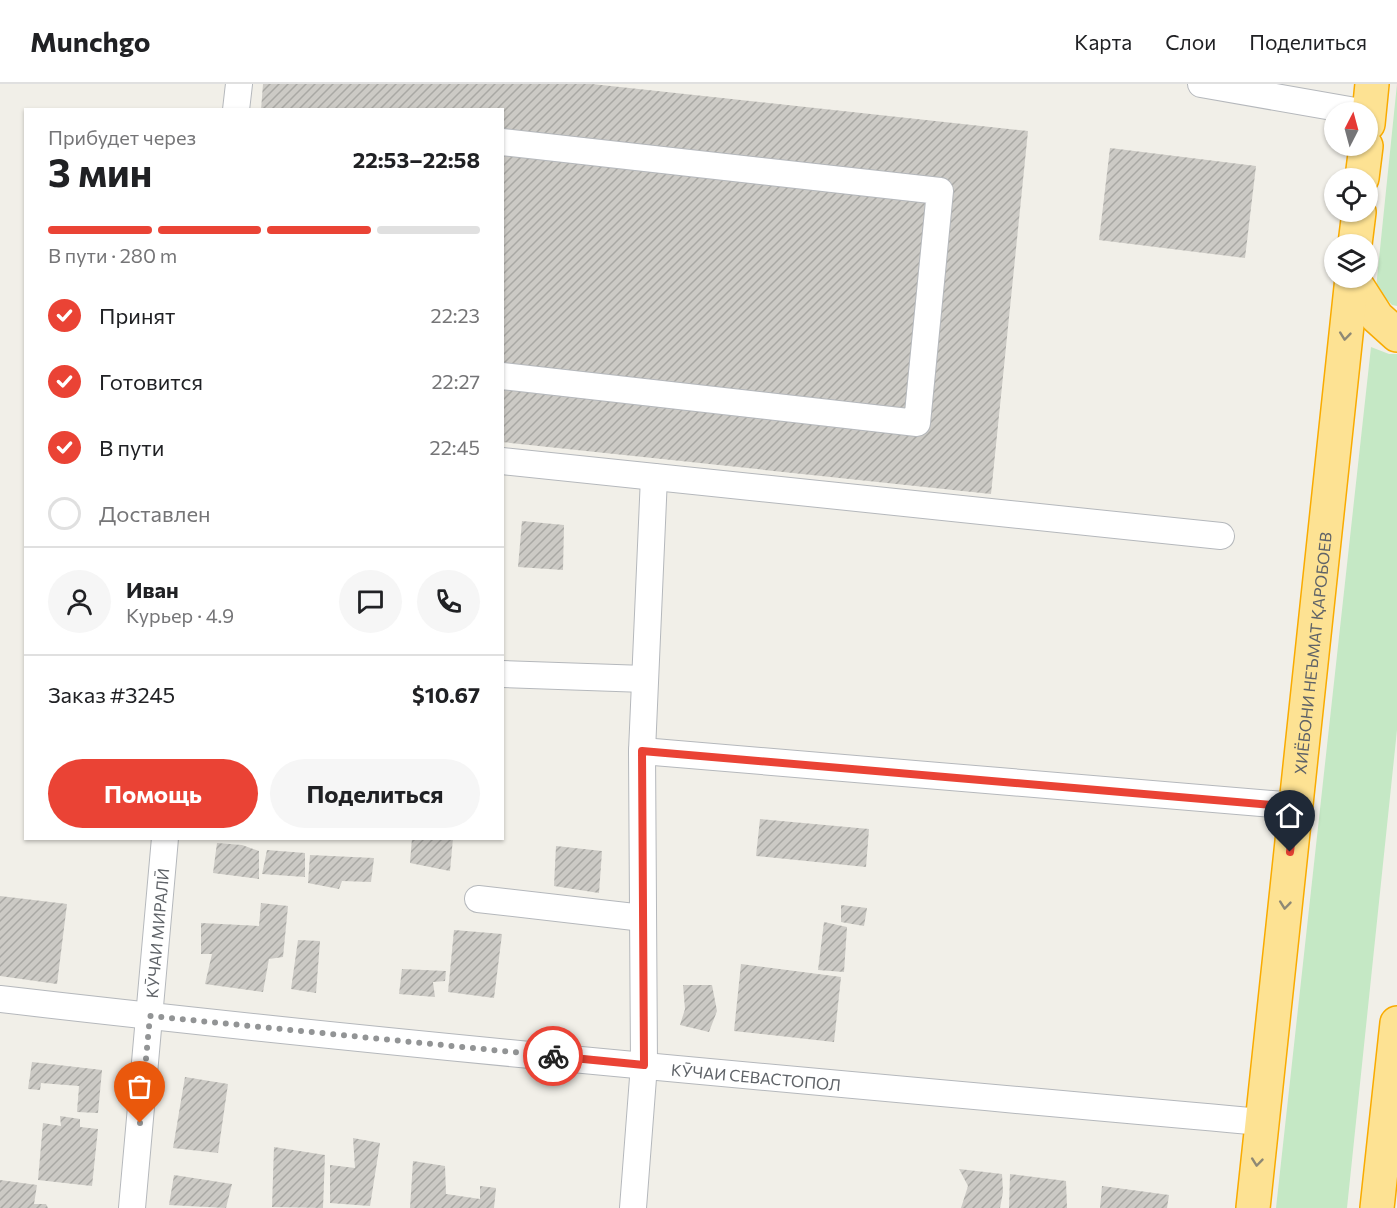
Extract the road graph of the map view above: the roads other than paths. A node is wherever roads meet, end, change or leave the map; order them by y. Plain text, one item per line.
1 (239, 84) edge
2 (1201, 84) edge
3 (236, 108) edge
4 (1324, 108) edge
5 (504, 142) edge
6 (1351, 288) edge
7 (1358, 288) edge
8 (1397, 335) edge
9 (504, 376) edge
10 (504, 461) edge
11 (654, 477) junction
12 (1221, 536) dead end
13 (504, 674) edge
14 (645, 679) junction
15 (642, 751) junction
16 (1295, 807) junction
17 (165, 840) edge
18 (478, 899) dead end
19 (643, 918) junction
20 (0, 999) edge
21 (150, 1016) junction
22 (1397, 1023) edge
23 (644, 1065) junction
24 (1262, 1122) junction
25 (1390, 1162) edge
26 (132, 1208) edge
27 (633, 1208) edge
28 (1252, 1208) edge
29 (1377, 1208) edge

1 - 3 street
2 - 4 street
5 - 9 street
6 -> 16 highway, ХИЁБОНИ НЕЪМАТ ҚАРОБОЕВ
7 - 8 highway
10 - 11 street
11 - 12 street
11 - 14 street
13 - 14 street
14 - 15 street
15 - 16 street
15 - 19 street
16 -> 24 highway, ХИЁБОНИ НЕЪМАТ ҚАРОБОЕВ
17 - 21 street, КӮЧАИ МИРАЛӢ
18 - 19 street
19 - 23 street
20 - 21 street, КӮЧАИ СЕВАСТОПОЛ
21 - 23 street, КӮЧАИ СЕВАСТОПОЛ
21 - 26 street, КӮЧАИ МИРАЛӢ
22 - 25 highway
23 - 24 street, КӮЧАИ СЕВАСТОПОЛ
23 - 27 street
24 -> 28 highway, ХИЁБОНИ НЕЪМАТ ҚАРОБОЕВ
25 - 29 highway

